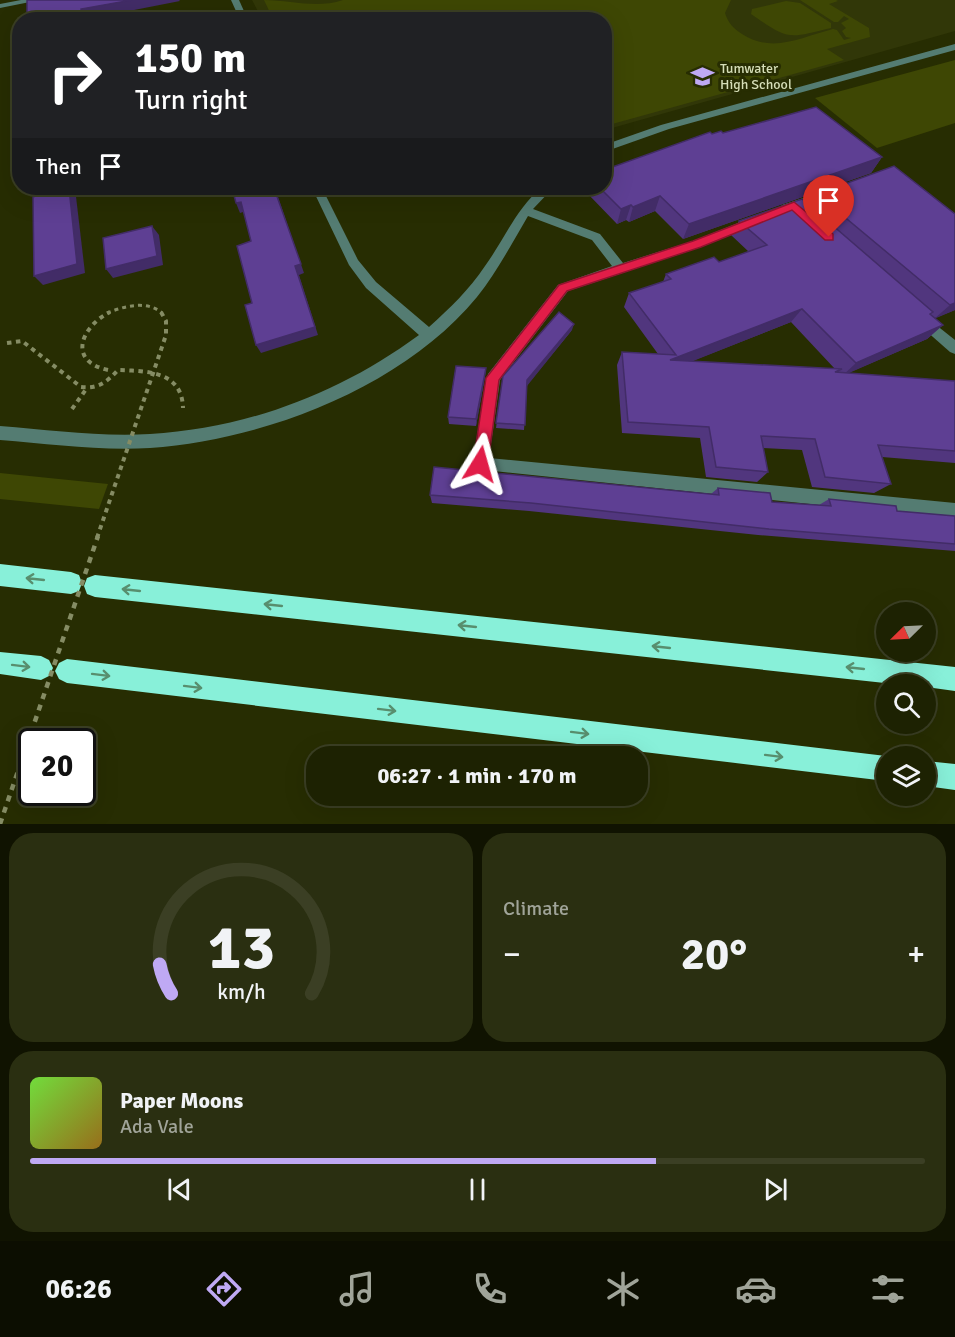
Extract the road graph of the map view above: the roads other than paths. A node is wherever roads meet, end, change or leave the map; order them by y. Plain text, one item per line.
1 (36, 0) edge
2 (0, 6) edge
3 (955, 46) edge
4 (612, 146) edge
5 (847, 187) edge
6 (320, 195) edge
7 (542, 195) edge
8 (527, 211) junction
9 (620, 268) junction
10 (910, 308) edge
11 (430, 336) junction
12 (955, 348) edge
13 (0, 433) edge
14 (955, 511) edge
15 (0, 575) edge
16 (71, 583) dead end
17 (95, 586) dead end
18 (0, 663) edge
19 (41, 668) dead end
20 (68, 671) dead end
21 (955, 679) edge
22 (876, 768) edge
23 (936, 775) edge
24 (955, 777) edge

1 - 2 street
3 - 4 street
5 - 9 street
6 - 11 street
7 - 8 street
8 - 9 street
8 - 11 street
9 - 14 street
10 - 12 street
11 - 13 street
16 -> 15 highway
21 -> 17 highway
18 -> 19 highway
20 -> 22 highway
23 - 24 highway

